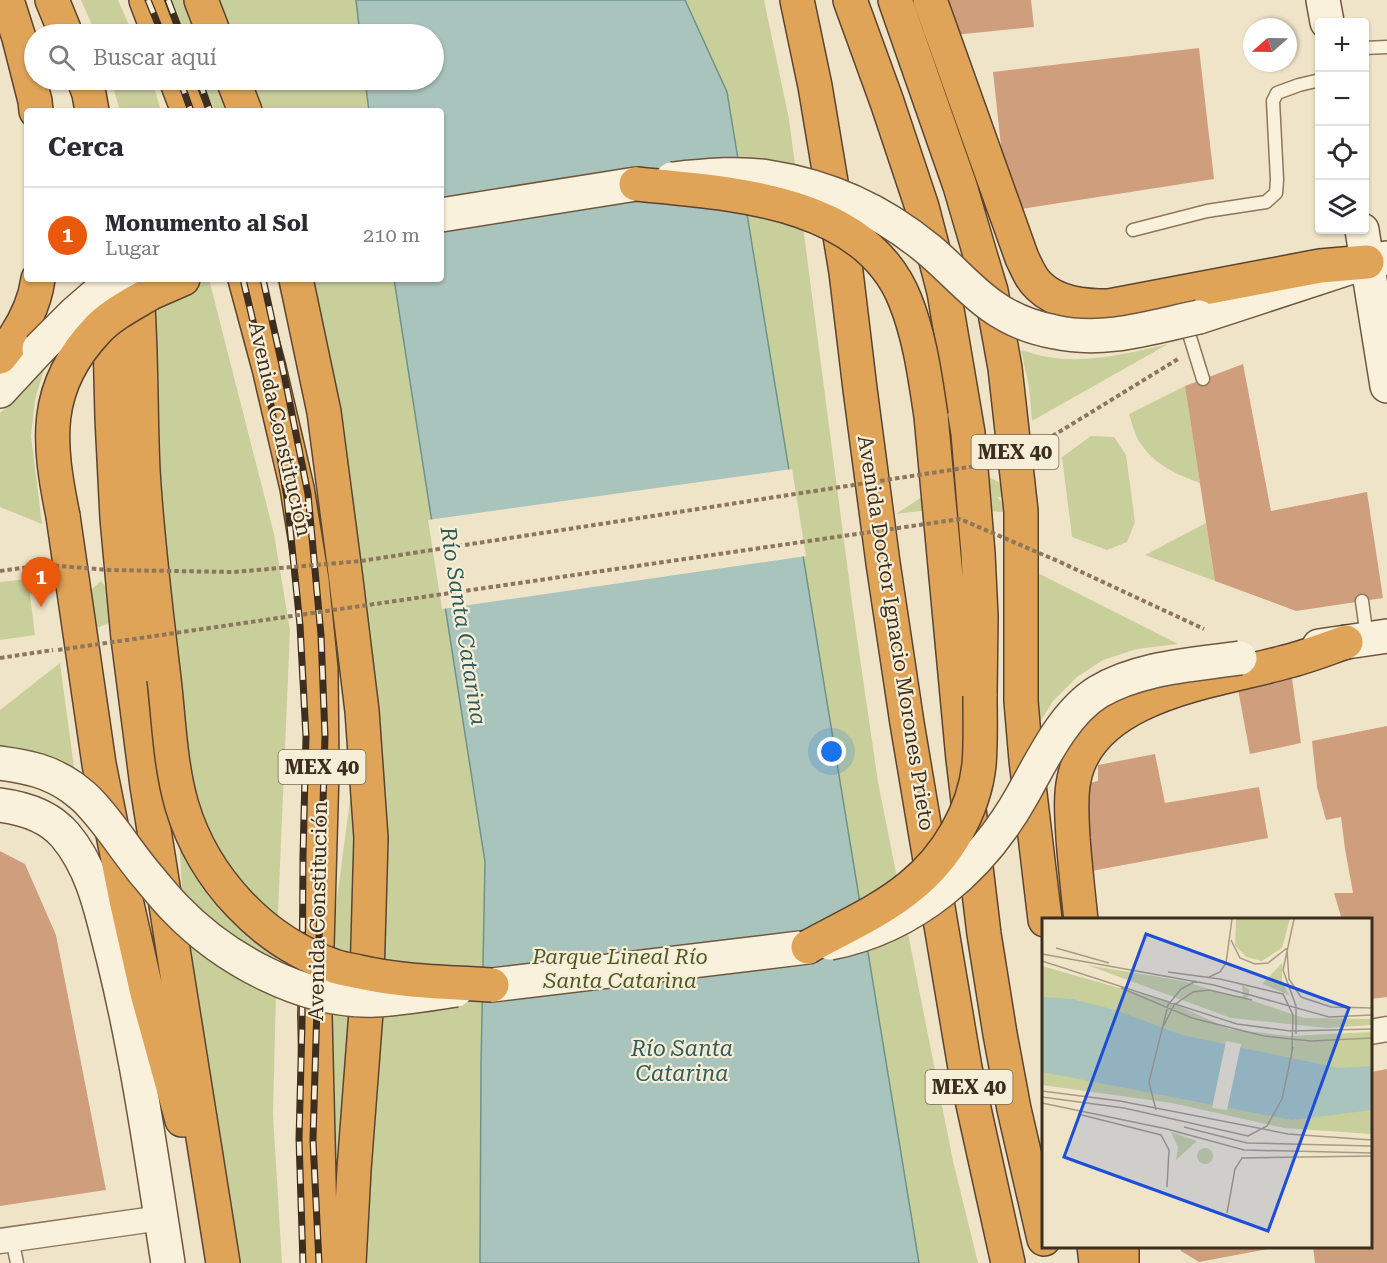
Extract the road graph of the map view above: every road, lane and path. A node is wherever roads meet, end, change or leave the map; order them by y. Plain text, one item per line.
1 (6, 0) edge
2 (52, 0) edge
3 (146, 0) edge
4 (201, 0) edge
5 (797, 0) edge
6 (850, 0) edge
7 (895, 0) edge
8 (930, 0) edge
9 (1323, 0) edge
10 (1326, 18) edge
11 (62, 24) edge
12 (155, 24) edge
13 (210, 24) edge
14 (1387, 47) edge
15 (1369, 48) edge
16 (24, 58) edge
17 (1315, 81) edge
18 (32, 90) edge
19 (180, 90) edge
20 (237, 90) edge
21 (36, 108) edge
22 (187, 108) edge
23 (244, 108) edge
24 (636, 184) junction
25 (444, 215) edge
26 (1133, 230) dead end
27 (1364, 234) edge
28 (1377, 260) edge
29 (38, 282) edge
30 (108, 282) edge
31 (117, 282) edge
32 (136, 282) edge
33 (176, 282) edge
34 (246, 282) edge
35 (297, 282) edge
36 (1192, 318) junction
37 (0, 357) edge
38 (1175, 360) dead end
39 (1203, 379) dead end
40 (1387, 386) edge
41 (0, 391) edge
42 (0, 571) edge
43 (1362, 601) dead end
44 (1204, 629) dead end
45 (1367, 639) edge
46 (0, 658) edge
47 (0, 763) edge
48 (0, 805) edge
49 (1045, 918) edge
50 (1081, 918) edge
51 (808, 947) junction
52 (492, 985) junction
53 (1387, 1029) edge
54 (1372, 1032) edge
55 (161, 1218) junction
56 (1042, 1230) edge
57 (6, 1240) edge
58 (1045, 1248) edge
59 (1094, 1248) edge
60 (221, 1258) edge
61 (17, 1263) edge
62 (168, 1263) edge
63 (321, 1263) edge
64 (349, 1263) edge
65 (1008, 1263) edge
66 (1049, 1263) edge
67 (1096, 1263) edge

1 - 16 highway
2 - 11 highway
3 - 12 highway
4 - 13 highway
5 - 65 highway, Avenida Doctor Ignacio Morones Prieto / MEX 40
6 - 51 highway, bridge
7 - 49 highway, MEX 40
8 - 28 highway
9 - 10 street
14 - 15 lane
17 - 26 lane
18 - 21 highway
19 - 22 highway
20 - 23 highway
24 - 25 street
24 - 36 street, bridge
24 - 56 highway, bridge
27 - 28 street
28 - 36 street
28 - 40 street
29 - 37 highway
30 - 60 highway
31 - 41 street, bridge
32 - 52 highway, bridge
33 - 60 highway, bridge
34 - 63 highway, Avenida Constitución / MEX 40
35 - 64 highway
36 - 39 lane
38 - 42 path, bridge
43 - 45 lane
44 - 46 path, bridge
45 - 50 highway
45 - 51 street, bridge
47 - 52 street, bridge
48 - 55 street
51 - 52 street
53 - 54 street
55 - 57 street
55 - 62 street
57 - 61 lane
58 - 66 highway
59 - 67 highway

